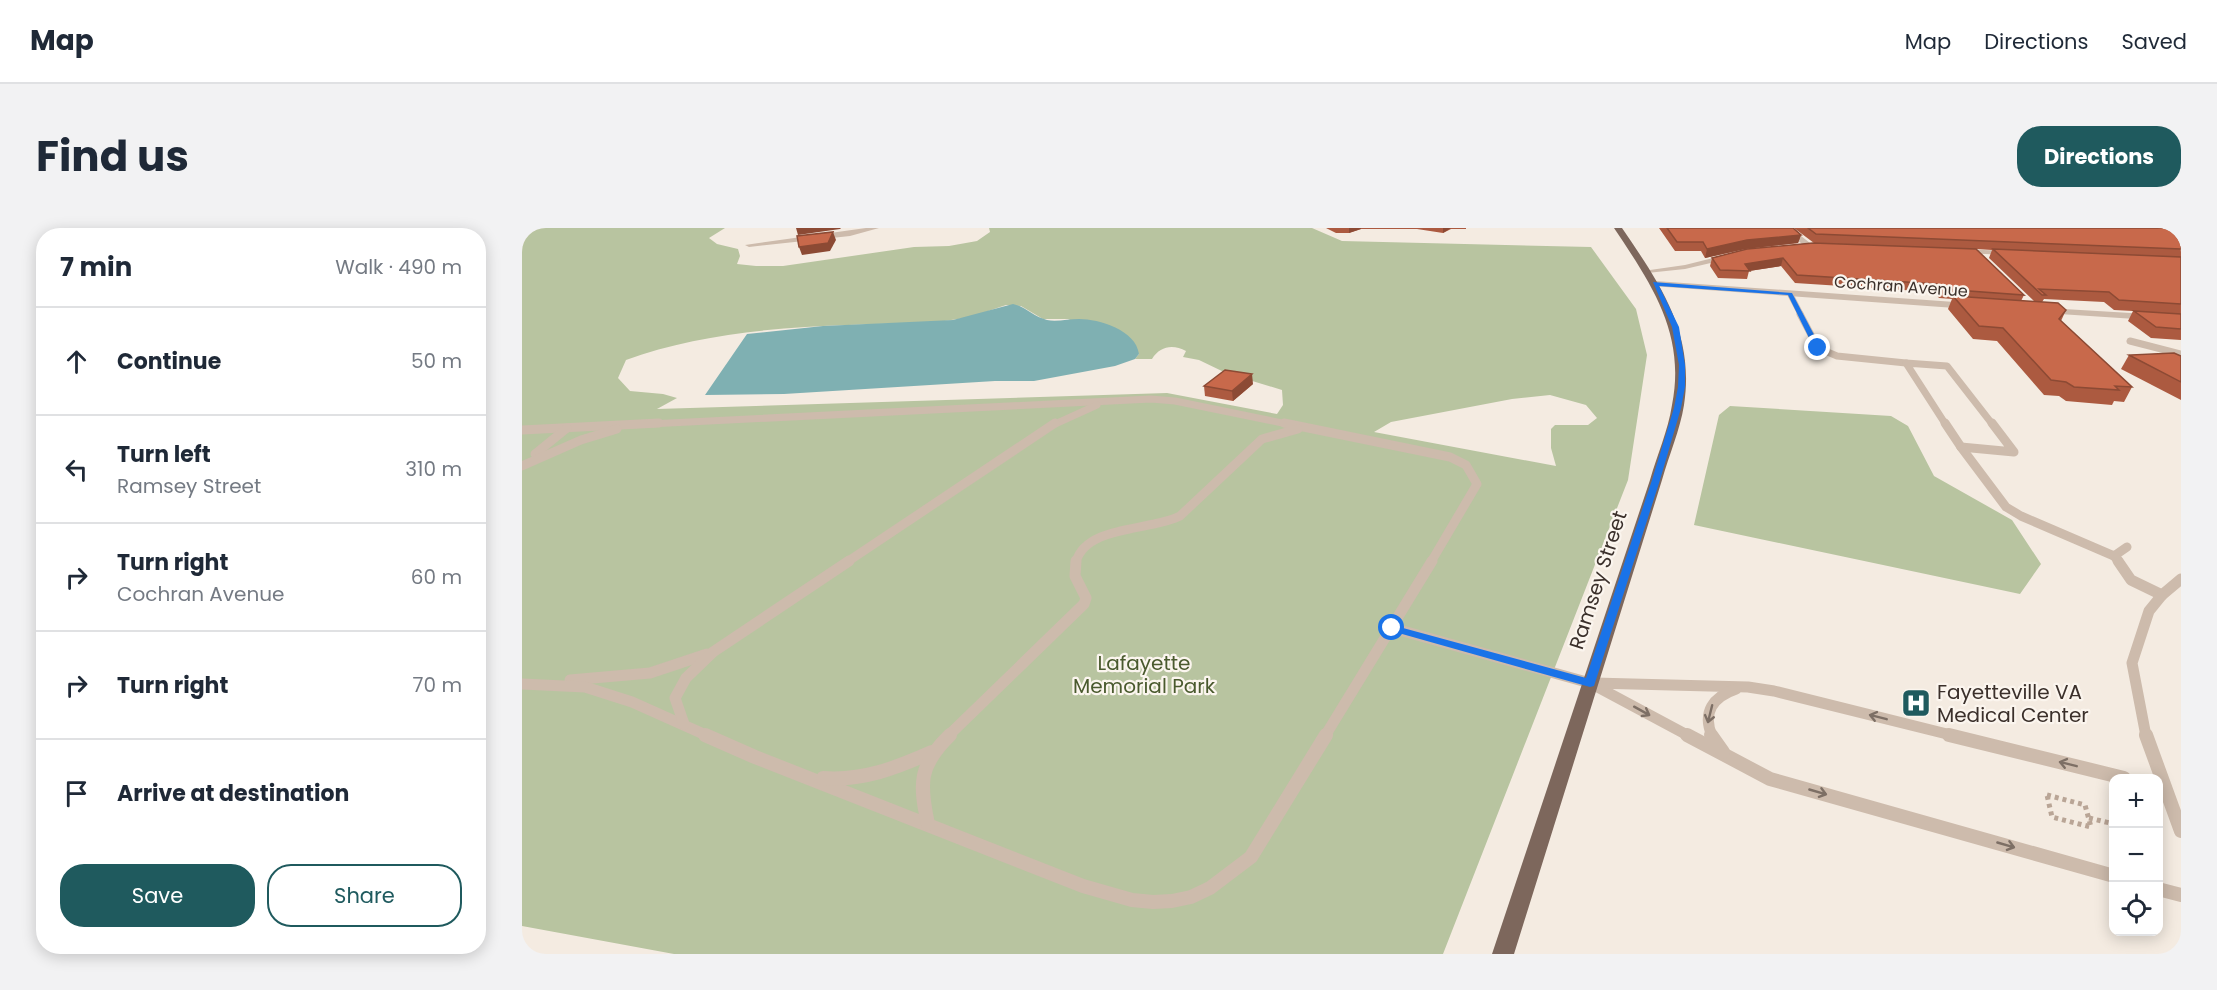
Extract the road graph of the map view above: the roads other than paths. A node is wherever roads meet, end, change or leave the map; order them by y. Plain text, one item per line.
1 (875, 228) edge
2 (1618, 228) edge
3 (1787, 228) edge
4 (749, 245) dead end
5 (1799, 248) edge
6 (1952, 251) edge
7 (1975, 252) junction
8 (2021, 254) edge
9 (1736, 255) edge
10 (1982, 259) edge
11 (1647, 271) junction
12 (1655, 284) junction
13 (1790, 294) junction
14 (1978, 307) edge
15 (2036, 311) edge
16 (2181, 319) edge
17 (2130, 341) dead end
18 (2181, 354) edge
19 (1906, 363) junction
20 (1110, 400) junction
21 (1037, 404) junction
22 (1252, 417) junction
23 (658, 423) junction
24 (1055, 423) junction
25 (567, 428) junction
26 (1307, 428) junction
27 (522, 430) edge
28 (1262, 439) junction
29 (1961, 447) junction
30 (522, 465) edge
31 (2127, 547) dead end
32 (2114, 556) junction
33 (2181, 579) edge
34 (2162, 595) junction
35 (1392, 628) junction
36 (712, 652) junction
37 (1590, 683) junction
38 (524, 684) edge
39 (1748, 687) junction
40 (684, 724) junction
41 (932, 752) junction
42 (1729, 759) junction
43 (2109, 774) edge
44 (2158, 774) edge
45 (808, 777) junction
46 (2163, 790) edge
47 (928, 824) junction
48 (2181, 831) edge
49 (2109, 875) edge
50 (2163, 890) edge
51 (2181, 895) edge
52 (1503, 954) edge

1 - 4 street
2 - 11 main road, Ramsey Street
3 - 5 street
6 - 7 street
7 - 8 street
7 - 10 street
9 - 11 street
11 - 12 main road, Ramsey Street
12 - 13 street, Cochran Avenue
12 - 37 main road, Ramsey Street
13 - 14 street, Cochran Avenue
13 - 19 lane
15 - 16 street
17 - 18 lane
19 - 29 lane
19 - 29 lane
20 - 21 lane
20 - 22 lane
20 - 24 lane
21 - 23 lane
21 - 24 lane
22 - 26 lane
22 - 28 lane
23 - 25 lane
23 - 30 lane
24 - 36 lane
25 - 27 lane
25 - 30 lane
26 - 28 lane
26 - 35 lane
28 - 41 lane
29 - 32 lane
31 - 32 lane
32 - 34 lane
33 - 34 lane
34 - 44 lane
35 - 37 lane
35 - 47 lane
36 - 38 lane
36 - 40 lane
37 - 39 lane
37 -> 42 lane
37 - 52 main road, Ramsey Street
38 - 40 lane
39 -> 42 lane
43 -> 39 lane
40 - 45 lane
41 - 45 lane
41 - 47 lane
42 -> 49 lane
45 - 47 lane
46 - 48 lane
50 - 51 lane

